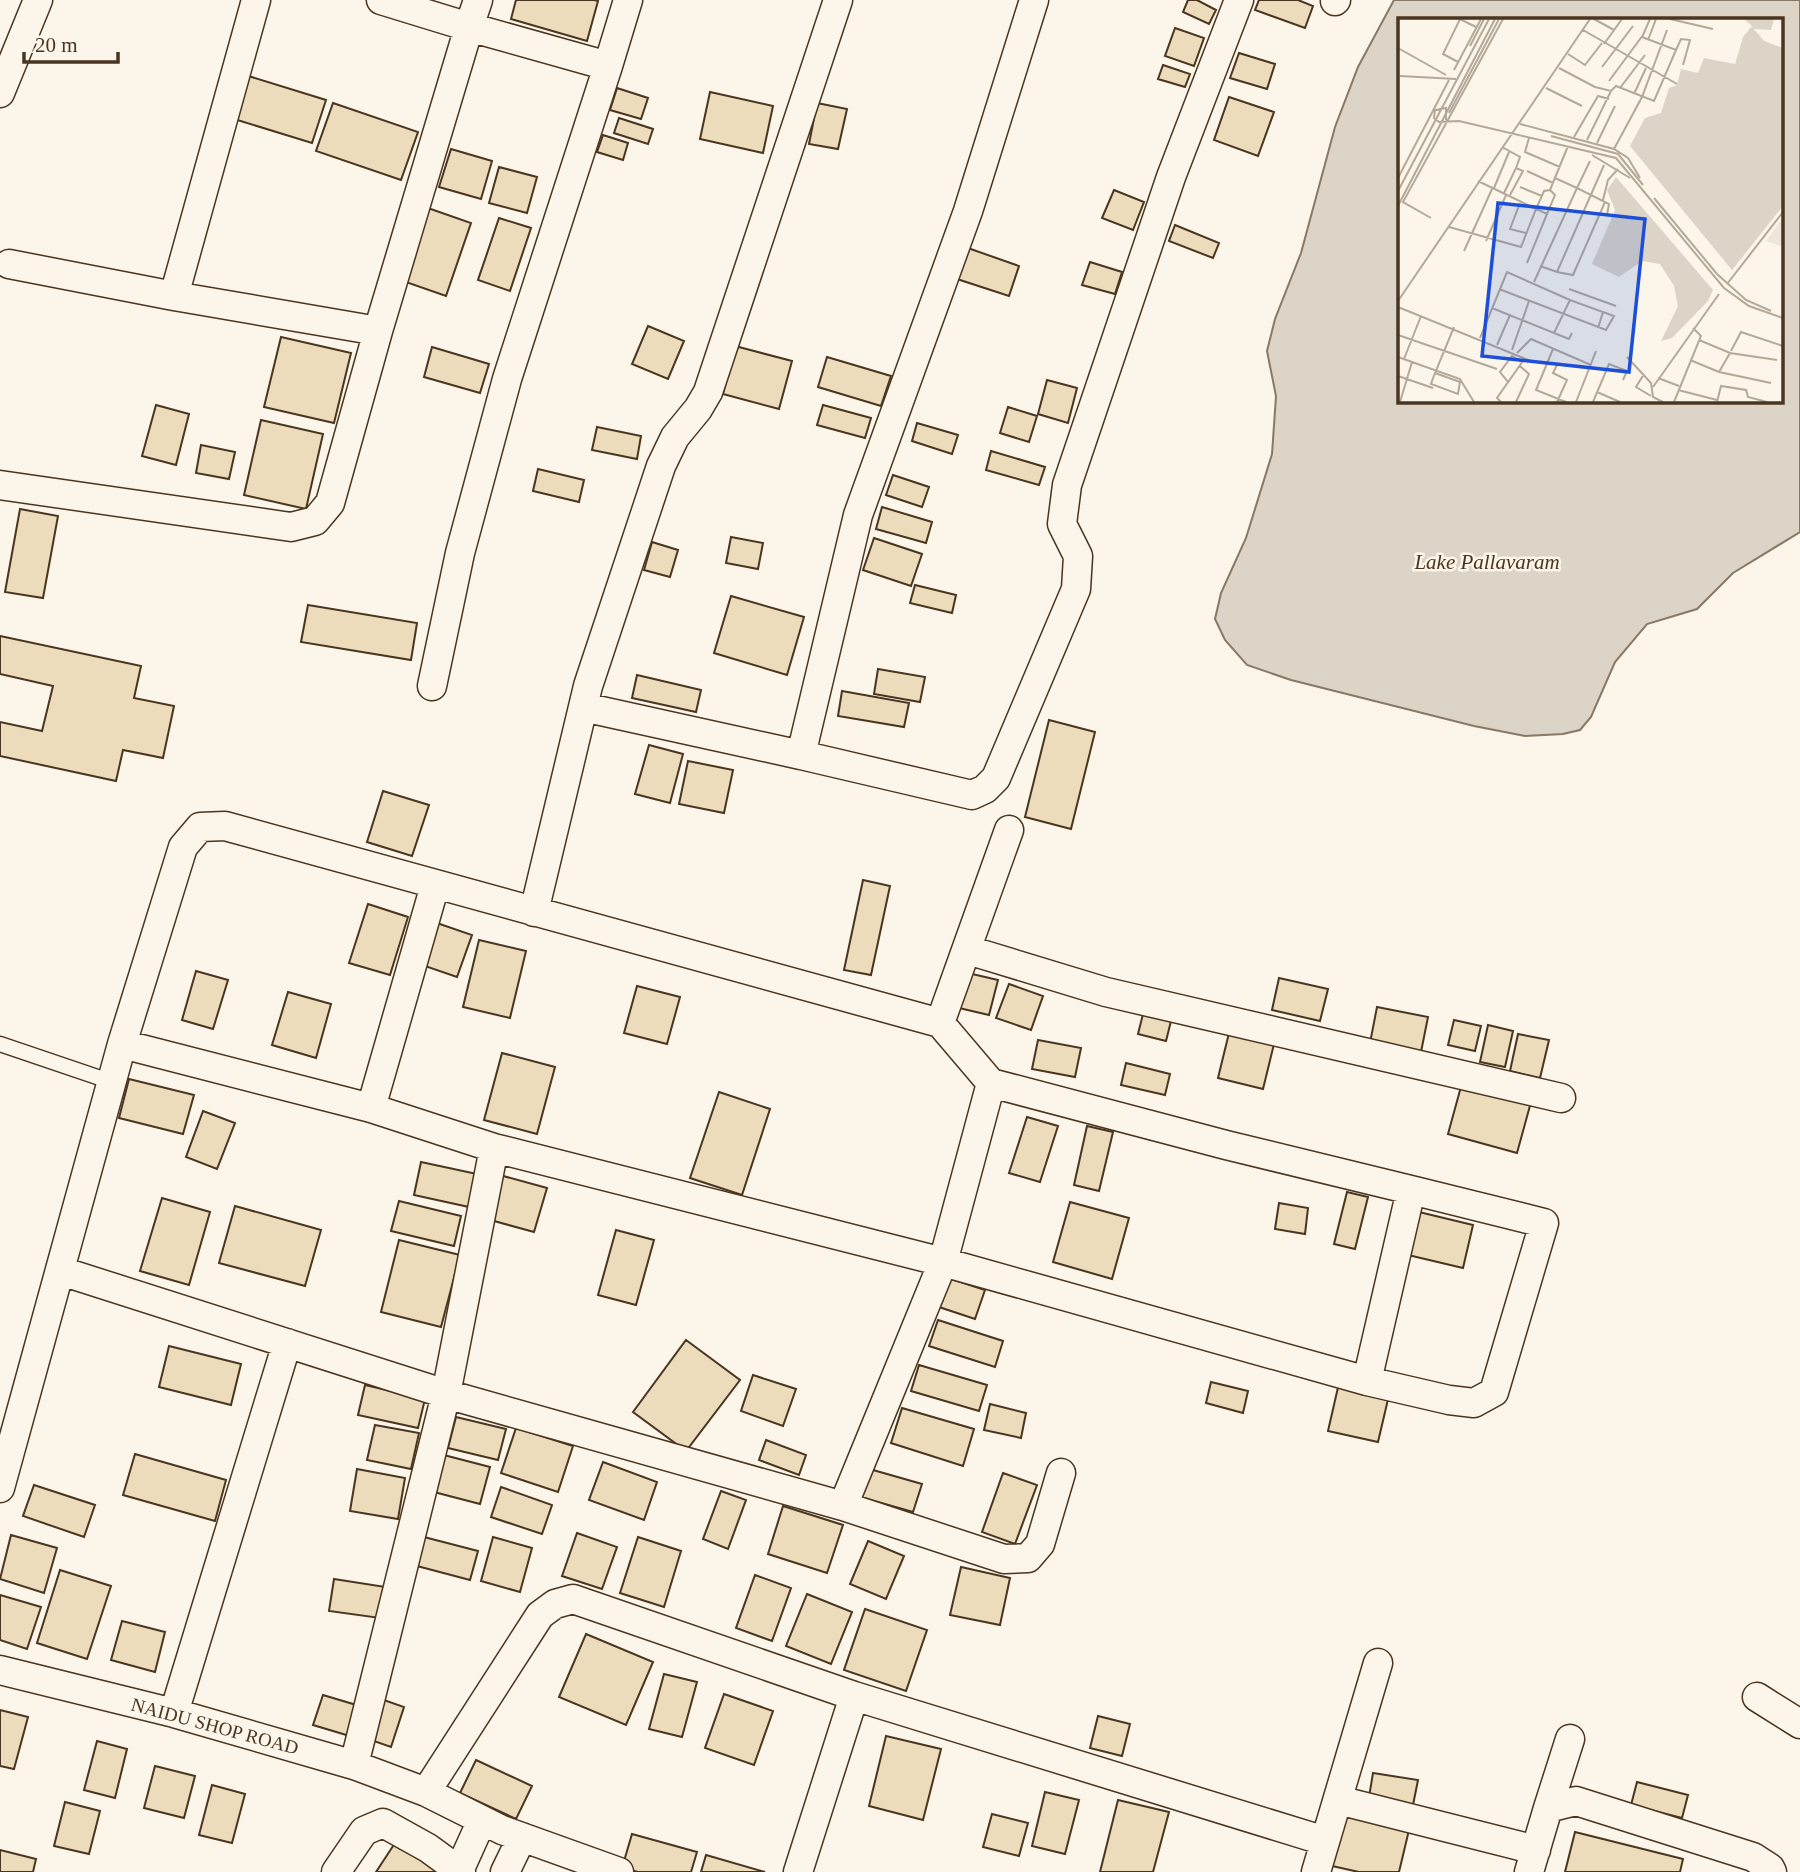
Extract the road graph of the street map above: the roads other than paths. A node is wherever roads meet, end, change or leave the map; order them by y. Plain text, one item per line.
1 (38, 0) edge
2 (256, 0) edge
3 (381, 0) edge
4 (478, 0) edge
5 (628, 0) edge
6 (838, 0) edge
7 (1034, 0) edge
8 (1239, 0) edge
9 (469, 27) junction
10 (608, 66) junction
11 (0, 93) edge
12 (9, 264) dead end
13 (174, 296) junction
14 (378, 331) junction
15 (0, 485) edge
16 (432, 686) dead end
17 (583, 708) junction
18 (801, 755) junction
19 (1009, 830) dead end
20 (435, 885) junction
21 (534, 912) junction
22 (968, 950) junction
23 (940, 1023) junction
24 (0, 1044) edge
25 (122, 1044) junction
26 (112, 1082) junction
27 (991, 1083) junction
28 (1560, 1097) dead end
29 (371, 1108) junction
30 (494, 1148) junction
31 (1411, 1190) junction
32 (943, 1262) junction
33 (61, 1271) junction
34 (287, 1343) junction
35 (1367, 1381) junction
36 (446, 1394) junction
37 (1061, 1473) dead end
38 (0, 1488) edge
39 (843, 1506) junction
40 (1378, 1663) dead end
41 (0, 1670) edge
42 (853, 1696) junction
43 (1757, 1697) dead end
44 (174, 1713) junction
45 (1800, 1724) edge
46 (1570, 1739) dead end
47 (366, 1769) junction
48 (420, 1790) junction
49 (1338, 1800) junction
50 (1548, 1808) junction
51 (482, 1820) junction
52 (522, 1837) junction
53 (1325, 1841) junction
54 (1532, 1861) edge
55 (463, 1865) edge
56 (506, 1871) edge
57 (336, 1872) edge
58 (619, 1872) edge
59 (798, 1872) edge
60 (1316, 1872) edge
61 (1772, 1872) edge

1 - 11 street
2 - 13 street
3 - 9 street
4 - 9 street
5 - 10 street
6 - 17 street
7 - 18 street
8 - 18 street
9 - 10 street
9 - 14 street
10 - 16 street
12 - 13 street
13 - 14 street
14 - 15 street
17 - 18 street
17 - 21 street
19 - 22 street
20 - 21 street
20 - 25 street
20 - 29 street
21 - 23 street
22 - 23 street
22 - 28 street
23 - 27 street
24 - 26 lane
25 - 26 street
25 - 29 street
26 - 33 street
27 - 31 street
27 - 32 street
29 - 30 street
30 - 32 street
30 - 36 street
31 - 35 street
31 - 35 street
32 - 35 street
32 - 39 street
33 - 34 street
33 - 38 street
34 - 36 street
34 - 44 street
36 - 39 street
36 - 47 street
37 - 39 street
40 - 49 street
41 - 44 street, NAIDU SHOP ROAD
42 - 48 street
42 - 53 street
42 - 59 street
43 - 45 street
44 - 47 street, NAIDU SHOP ROAD
46 - 50 street
47 - 48 street, NAIDU SHOP ROAD
48 - 51 street, NAIDU SHOP ROAD
49 - 53 street
49 - 54 street
50 - 54 street
50 - 61 street
51 - 52 street, NAIDU SHOP ROAD
51 - 55 street
52 - 56 street
52 - 58 street, NAIDU SHOP ROAD
53 - 60 street
55 - 57 street

